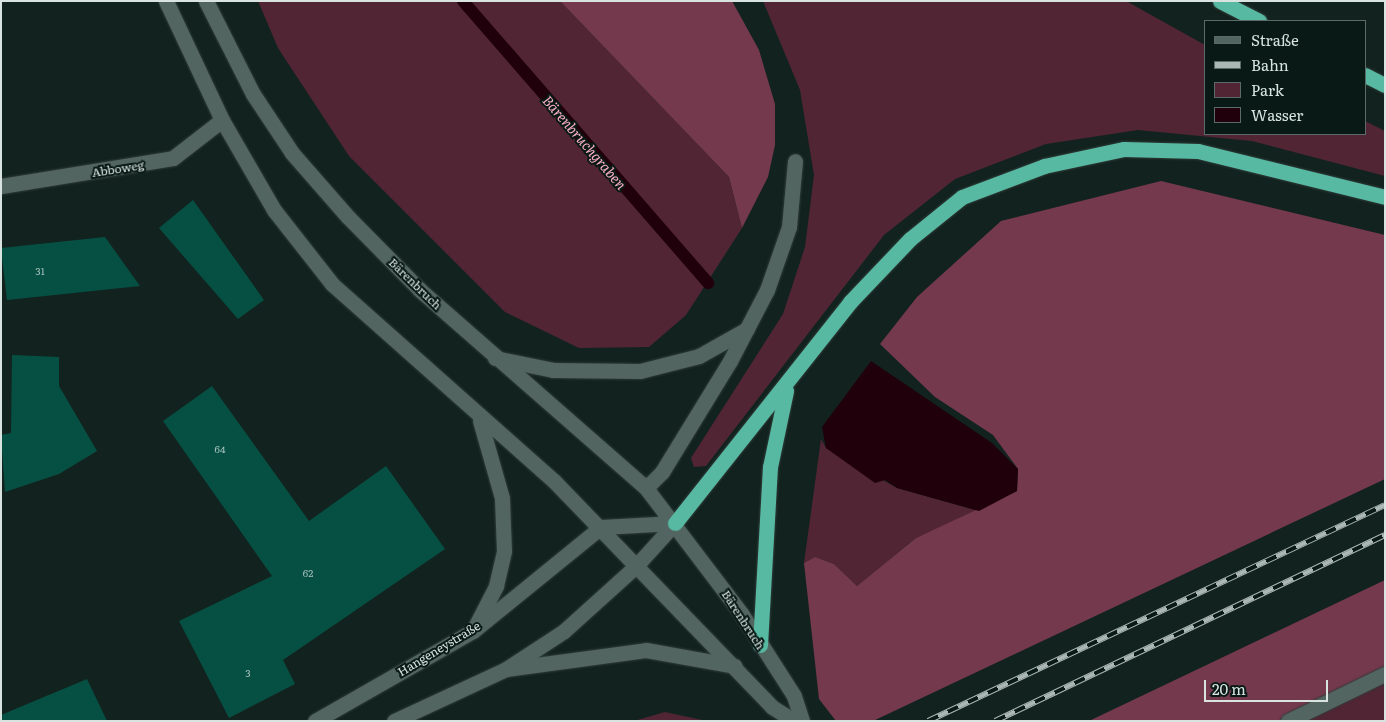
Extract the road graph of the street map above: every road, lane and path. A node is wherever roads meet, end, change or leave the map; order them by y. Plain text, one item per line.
1 (166, 1) edge
2 (206, 1) edge
3 (1220, 1) edge
4 (1257, 20) edge
5 (1366, 76) edge
6 (1385, 85) edge
7 (222, 120) junction
8 (795, 161) dead end
9 (1, 186) edge
10 (1385, 197) edge
11 (747, 328) junction
12 (495, 358) junction
13 (787, 387) junction
14 (480, 419) junction
15 (646, 488) junction
16 (675, 523) junction
17 (601, 527) junction
18 (636, 566) junction
19 (473, 631) junction
20 (760, 645) junction
21 (736, 667) junction
22 (506, 669) junction
23 (1385, 674) edge
24 (315, 721) edge
25 (394, 721) edge
26 (794, 721) edge
27 (802, 721) edge
28 (1288, 721) edge

1 - 7 main road
2 - 12 main road, Bärenbruch
3 - 4 highway
5 - 6 highway
7 - 9 main road, Abboweg
7 - 14 main road
8 - 11 main road
10 - 13 highway
11 - 12 main road
11 - 15 main road
12 - 15 main road, Bärenbruch
13 - 16 highway
13 - 20 highway
14 - 17 main road
14 - 19 main road
15 - 16 main road, Bärenbruch
16 - 17 main road
16 - 18 main road
16 - 20 main road, Bärenbruch
17 - 18 main road
17 - 19 main road, Hangeneystraße
18 - 21 main road
18 - 22 main road
19 - 24 main road, Hangeneystraße
20 - 27 main road, Bärenbruch
21 - 22 main road
21 - 26 main road
22 - 25 main road
23 - 28 main road

